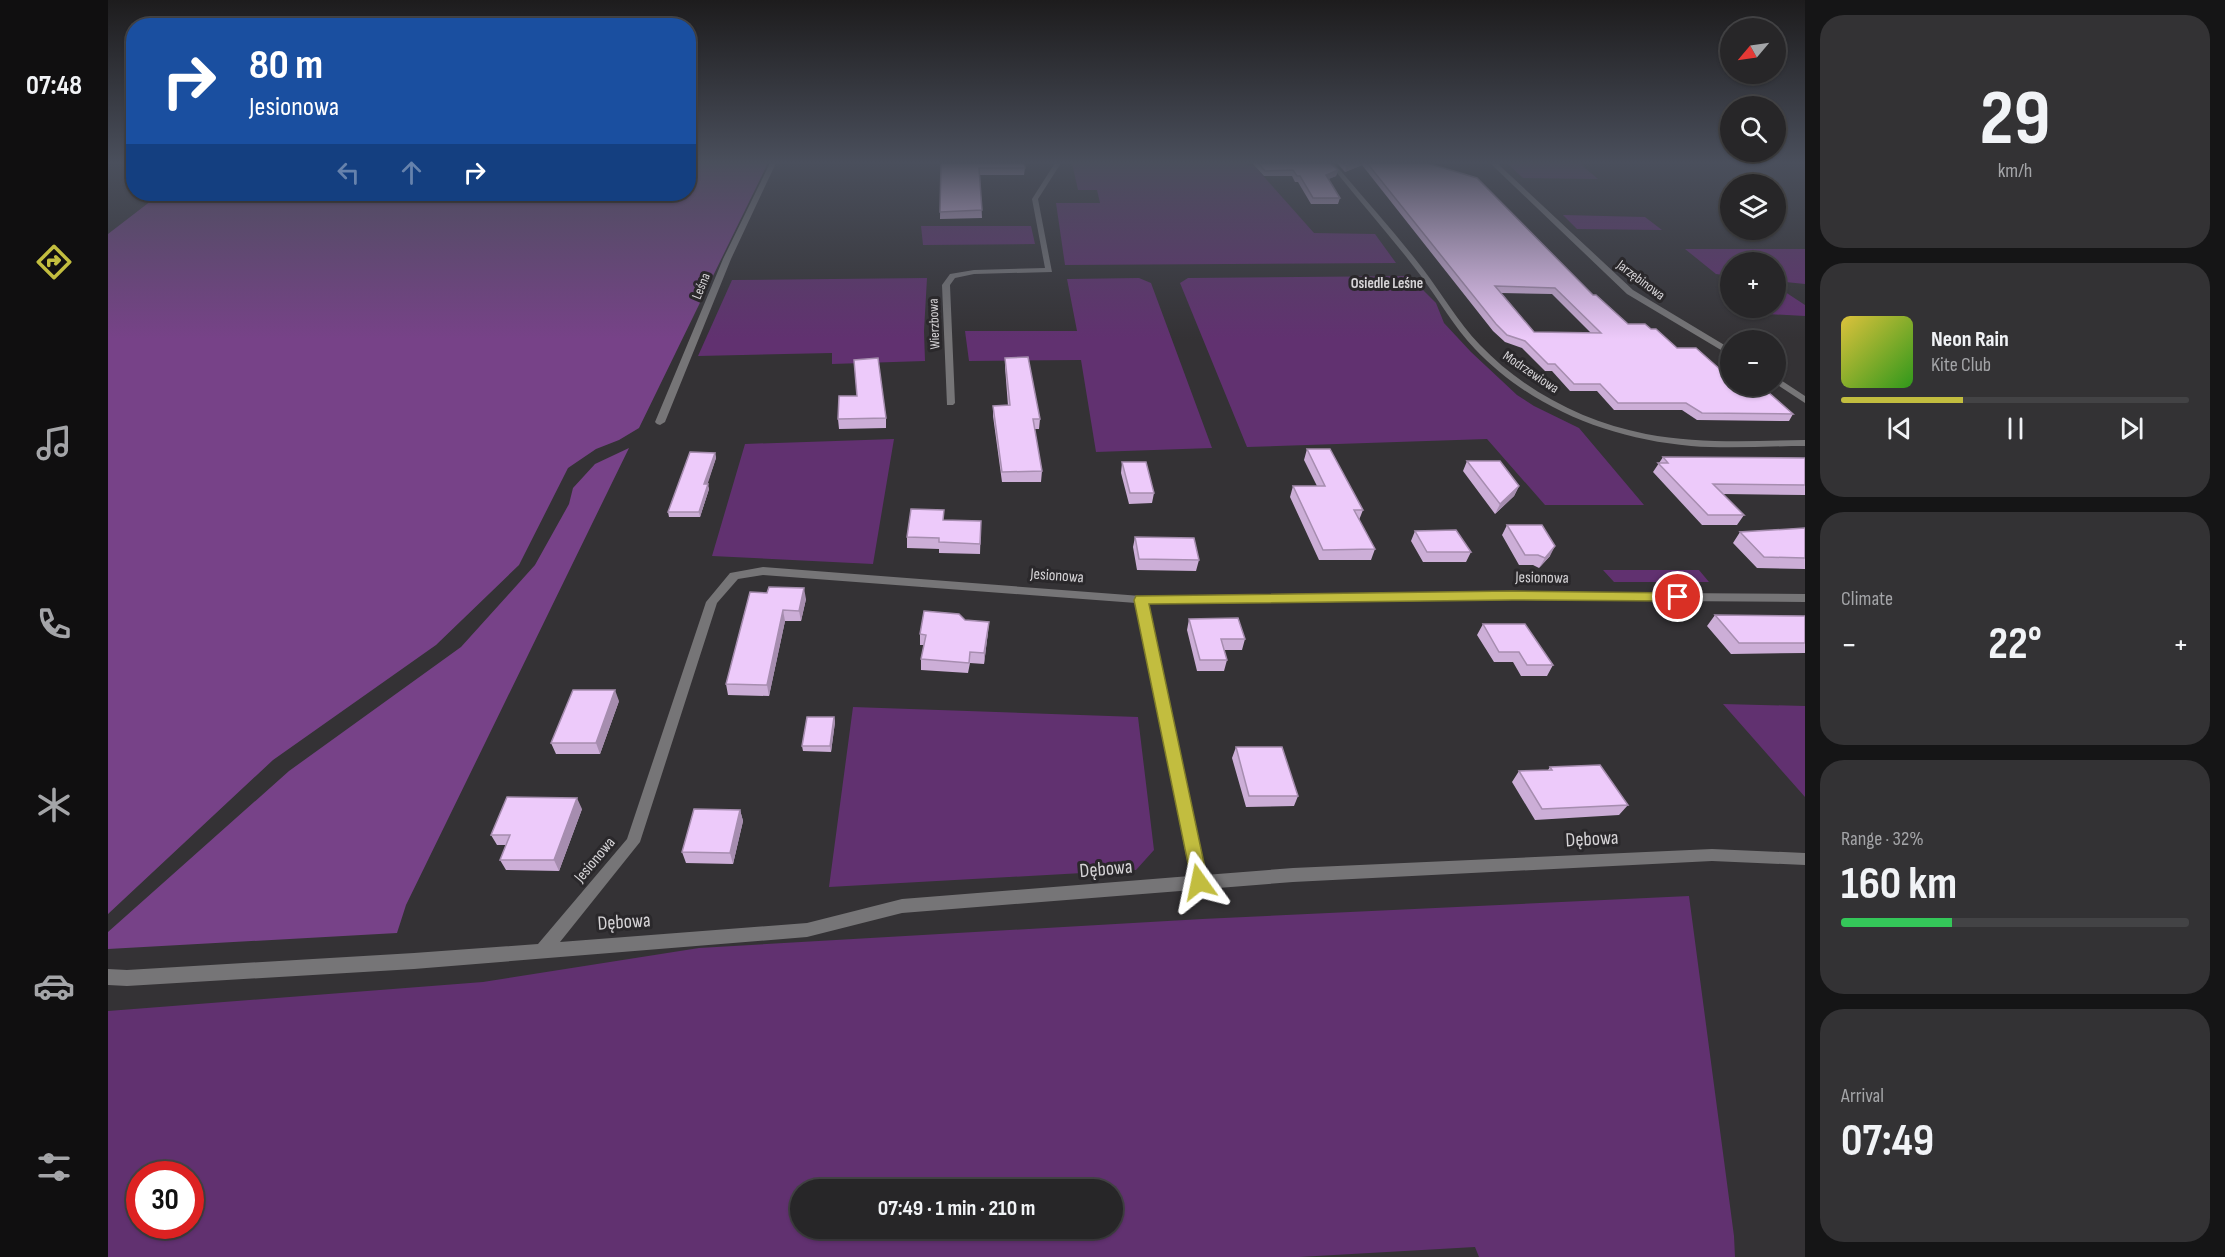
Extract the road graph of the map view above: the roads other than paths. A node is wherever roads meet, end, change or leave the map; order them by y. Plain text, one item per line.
1 (745, 222) edge
2 (1039, 222) edge
3 (1380, 222) edge
4 (1555, 222) edge
5 (1720, 346) edge
6 (1786, 387) edge
7 (1805, 400) edge
8 (950, 403) dead end
9 (660, 422) dead end
10 (1805, 443) edge
11 (1805, 598) edge
12 (1141, 600) junction
13 (1805, 859) edge
14 (1199, 882) junction
15 (544, 949) junction
16 (108, 977) edge

1 - 9 street, Leśna
2 - 8 street, Wierzbowa
3 - 10 street, Modrzewiowa
4 - 5 street, Jarzębinowa
6 - 7 street
11 - 12 street, Jesionowa
12 - 14 street
12 - 15 street, Jesionowa
13 - 14 street, Dębowa
14 - 15 street, Dębowa
15 - 16 street, Dębowa

